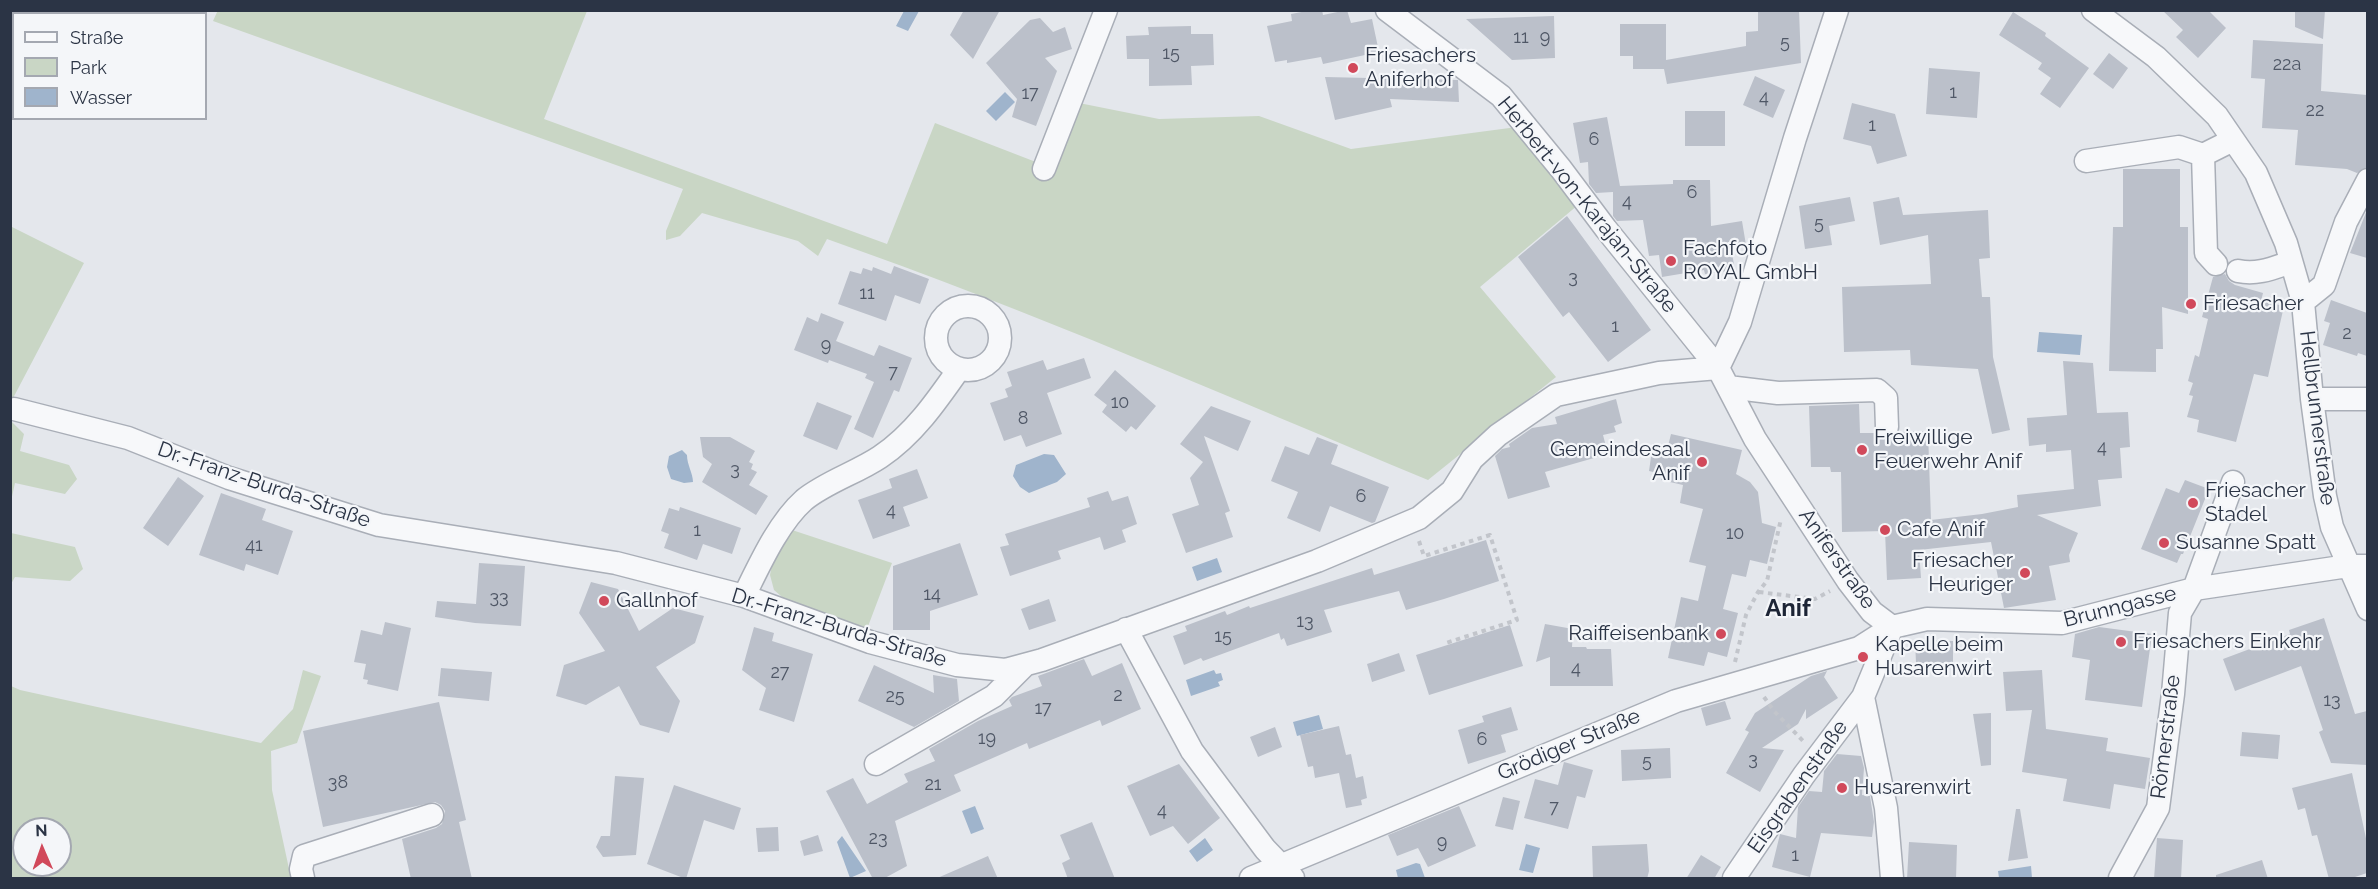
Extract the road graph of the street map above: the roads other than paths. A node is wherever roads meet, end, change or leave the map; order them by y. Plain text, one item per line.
1 (1107, 10) edge
2 (1388, 10) edge
3 (1837, 10) edge
4 (2092, 10) edge
5 (2233, 140) junction
6 (2203, 155) junction
7 (2086, 161) dead end
8 (1044, 169) dead end
9 (2367, 180) edge
10 (2291, 262) junction
11 (2216, 264) dead end
12 (2238, 271) dead end
13 (2303, 303) junction
14 (959, 369) dead end
15 (1723, 377) junction
16 (2312, 399) junction
17 (2367, 399) edge
18 (14, 409) dead end
19 (1887, 427) dead end
20 (2234, 482) dead end
21 (2358, 566) edge
22 (2194, 589) junction
23 (744, 596) junction
24 (2367, 609) edge
25 (1892, 627) junction
26 (1126, 629) junction
27 (1025, 665) junction
28 (1863, 697) junction
29 (876, 764) dead end
30 (432, 815) dead end
31 (1286, 872) edge
32 (303, 879) edge
33 (1251, 879) edge
34 (1734, 879) edge
35 (1892, 879) edge
36 (2120, 879) edge

1 - 8 street
2 - 15 street, Herbert-von-Karajan-Straße
3 - 15 street
4 - 5 street, Hellbrunnerstraße
5 - 6 street
5 - 10 street, Hellbrunnerstraße
6 - 7 street
6 - 11 street
9 - 13 street
10 - 12 street
10 - 13 street, Hellbrunnerstraße
13 - 16 street, Hellbrunnerstraße
14 - 23 street
15 - 19 street
15 - 25 street, Aniferstraße
15 - 26 street, Dr.-Franz-Burda-Straße
16 - 17 street
16 - 21 street, Hellbrunnerstraße
18 - 23 street, Dr.-Franz-Burda-Straße
20 - 22 street, Römerstraße
21 - 22 street, Brunngasse
21 - 24 street, Hellbrunnerstraße
22 - 25 street, Brunngasse
22 - 36 street, Römerstraße
23 - 27 street, Dr.-Franz-Burda-Straße
25 - 28 street, Aniferstraße
25 - 31 street, Grödiger Straße
26 - 27 street, Dr.-Franz-Burda-Straße
26 - 31 street
27 - 29 street
28 - 34 street, Eisgrabenstraße
28 - 35 street
30 - 32 street
31 - 33 street, Grödiger Straße

